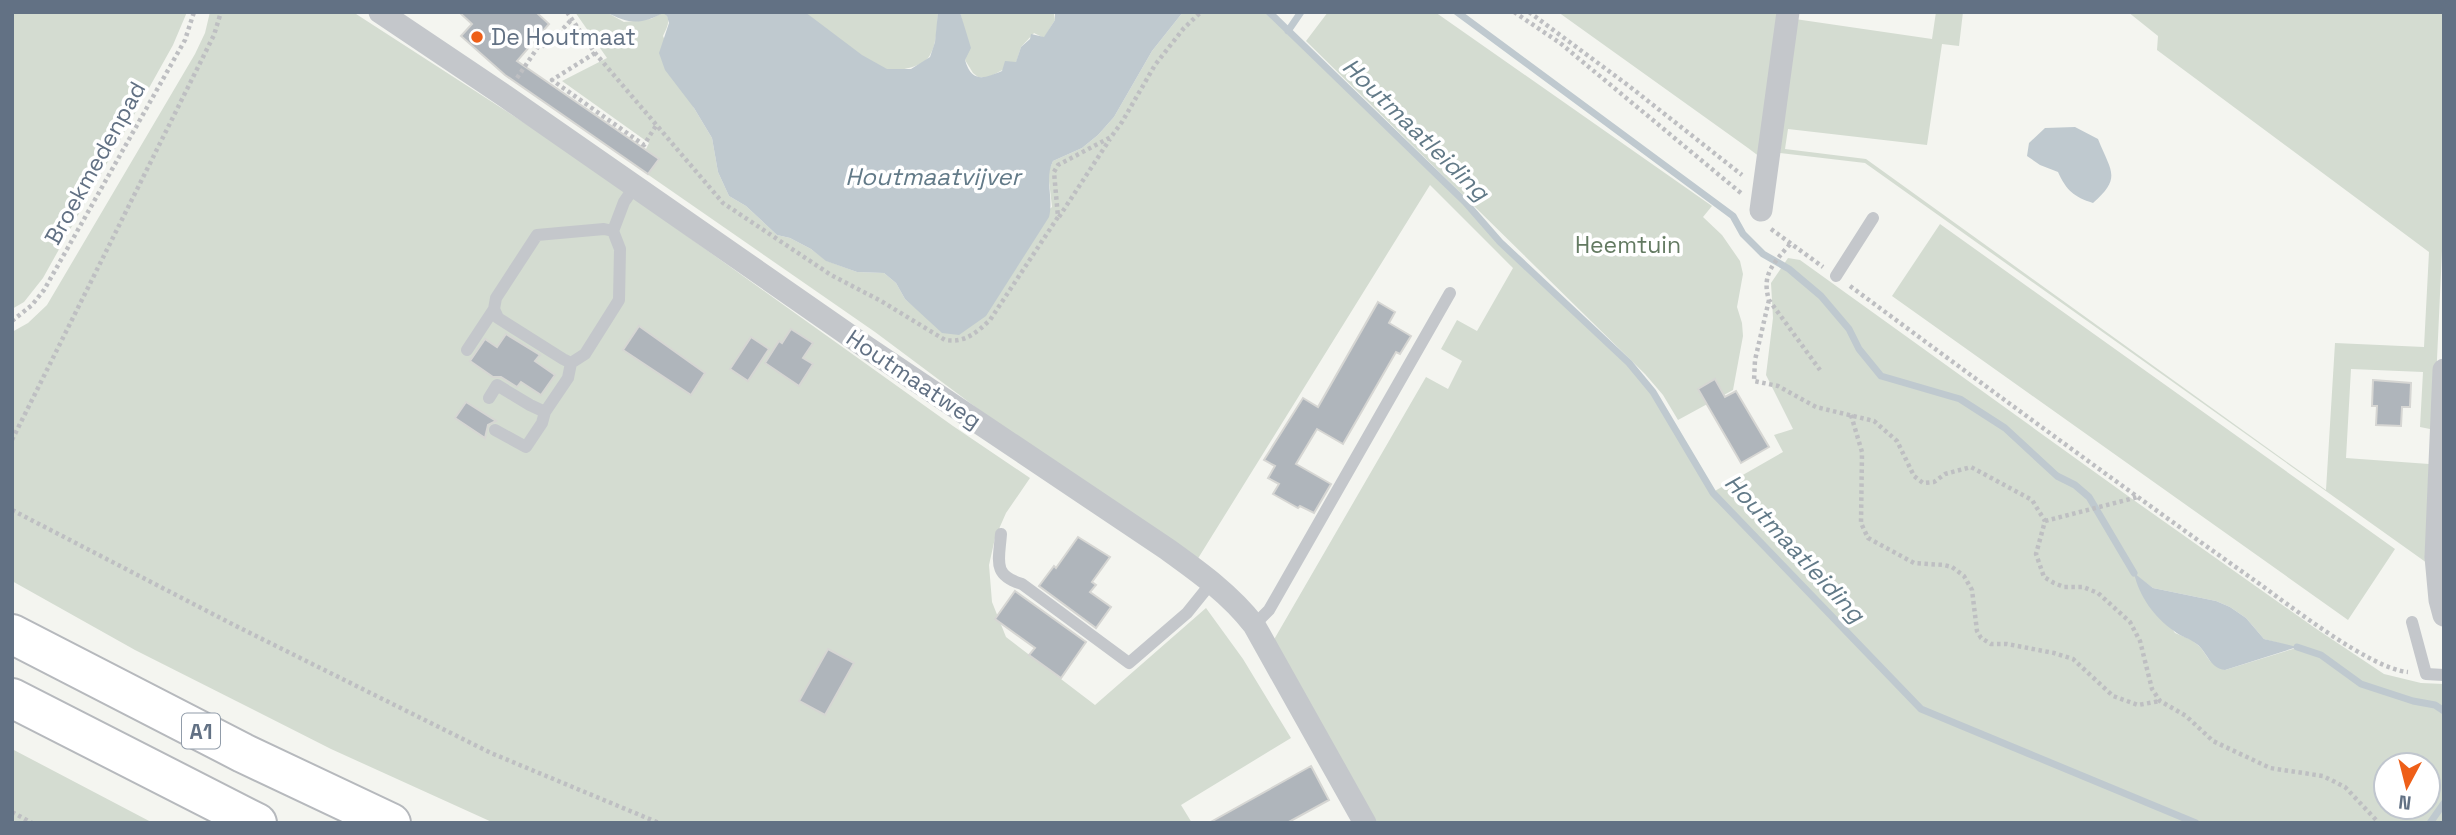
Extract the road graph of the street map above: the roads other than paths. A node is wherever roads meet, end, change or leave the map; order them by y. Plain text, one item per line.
1 (380, 12) edge
2 (1788, 12) edge
3 (635, 186) junction
4 (1761, 210) road end
5 (1874, 218) dead end
6 (613, 231) junction
7 (1836, 276) road end
8 (1450, 293) dead end
9 (494, 309) junction
10 (467, 350) dead end
11 (571, 363) junction
12 (2444, 370) edge
13 (489, 398) dead end
14 (545, 411) junction
15 (495, 430) dead end
16 (1001, 534) dead end
17 (1212, 582) junction
18 (2444, 615) edge
19 (2412, 622) dead end
20 (1254, 625) junction
21 (12, 634) edge
22 (2444, 675) edge
23 (12, 698) edge
24 (257, 823) edge
25 (391, 823) edge
26 (1365, 823) edge

1 - 3 street, Houtmaatweg
2 - 4 street
3 - 6 lane
3 - 17 street, Houtmaatweg
5 - 7 lane
6 - 9 lane
6 - 11 lane
8 - 20 lane
9 - 10 lane
9 - 11 lane
11 - 14 lane
12 - 18 street
13 - 14 lane
14 - 15 lane
16 - 17 lane
17 - 20 street, Houtmaatweg
19 - 22 lane
20 - 26 street, Houtmaatweg
21 - 25 highway, A1
23 - 24 highway, A1

